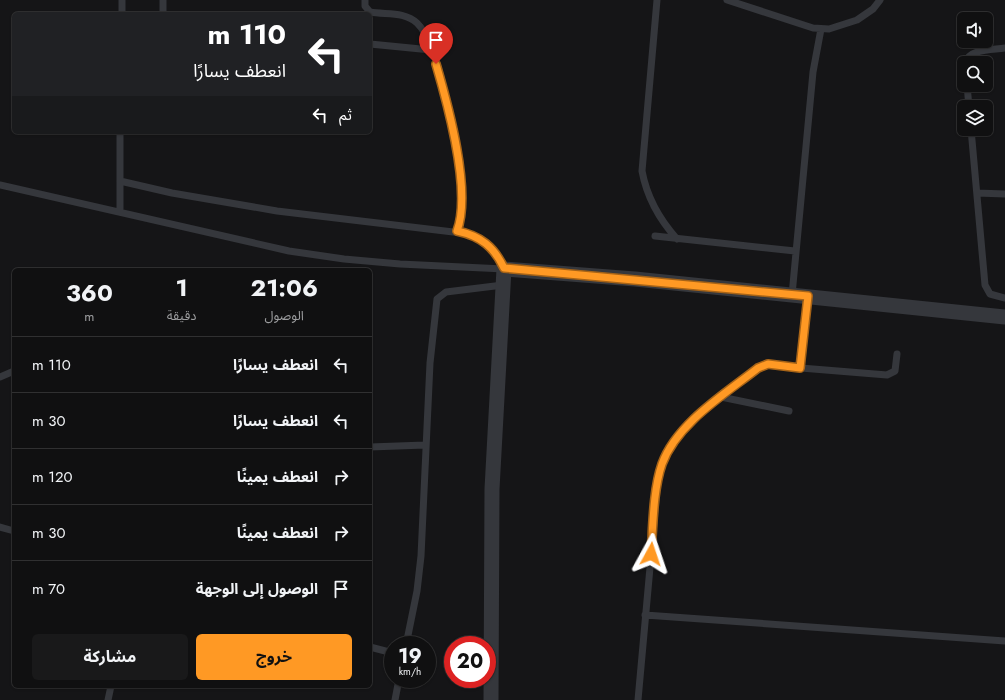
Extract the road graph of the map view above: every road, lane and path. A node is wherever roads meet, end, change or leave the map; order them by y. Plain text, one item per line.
1 (122, 0) edge
2 (163, 0) edge
3 (365, 0) edge
4 (657, 0) edge
5 (727, 0) edge
6 (880, 0) edge
7 (122, 12) edge
8 (163, 12) edge
9 (370, 12) edge
10 (372, 12) edge
11 (821, 29) junction
12 (372, 44) edge
13 (1005, 48) edge
14 (431, 50) junction
15 (970, 56) edge
16 (120, 134) edge
17 (972, 136) edge
18 (120, 181) junction
19 (0, 185) edge
20 (977, 193) junction
21 (1005, 194) edge
22 (120, 212) junction
23 (457, 231) junction
24 (655, 236) dead end
25 (677, 239) junction
26 (795, 251) junction
27 (504, 268) junction
28 (504, 285) junction
29 (792, 295) junction
30 (808, 296) junction
31 (1005, 298) edge
32 (1005, 317) edge
33 (897, 354) dead end
34 (800, 368) junction
35 (12, 372) edge
36 (0, 377) edge
37 (721, 398) junction
38 (789, 411) dead end
39 (425, 445) junction
40 (372, 447) edge
41 (0, 528) edge
42 (12, 531) edge
43 (645, 615) junction
44 (408, 636) edge
45 (1005, 641) edge
46 (372, 648) edge
47 (384, 651) edge
48 (111, 688) edge
49 (397, 688) edge
50 (108, 700) edge
51 (395, 700) edge
52 (491, 700) edge
53 (638, 700) edge

1 - 7 lane
2 - 8 lane
3 - 9 lane
4 - 25 lane
5 - 11 lane
6 - 11 lane
10 - 14 lane
11 - 26 lane
12 - 14 lane
13 - 15 lane
14 - 23 lane
16 - 18 lane
17 - 20 lane
18 - 22 lane
18 - 23 lane
19 - 22 lane
20 - 21 lane
20 - 31 lane
22 - 27 lane
23 - 27 lane
24 - 25 lane
25 - 26 lane
26 - 29 lane
27 - 28 street
27 - 29 street
28 - 39 lane
28 - 52 street
29 - 30 street
30 - 32 street
30 - 34 lane
33 - 34 lane
34 - 37 lane
35 - 36 lane
37 - 38 lane
37 - 43 lane
39 - 40 lane
39 - 44 lane
41 - 42 lane
43 - 45 lane
43 - 53 lane
46 - 47 lane
48 - 50 lane
49 - 51 lane

